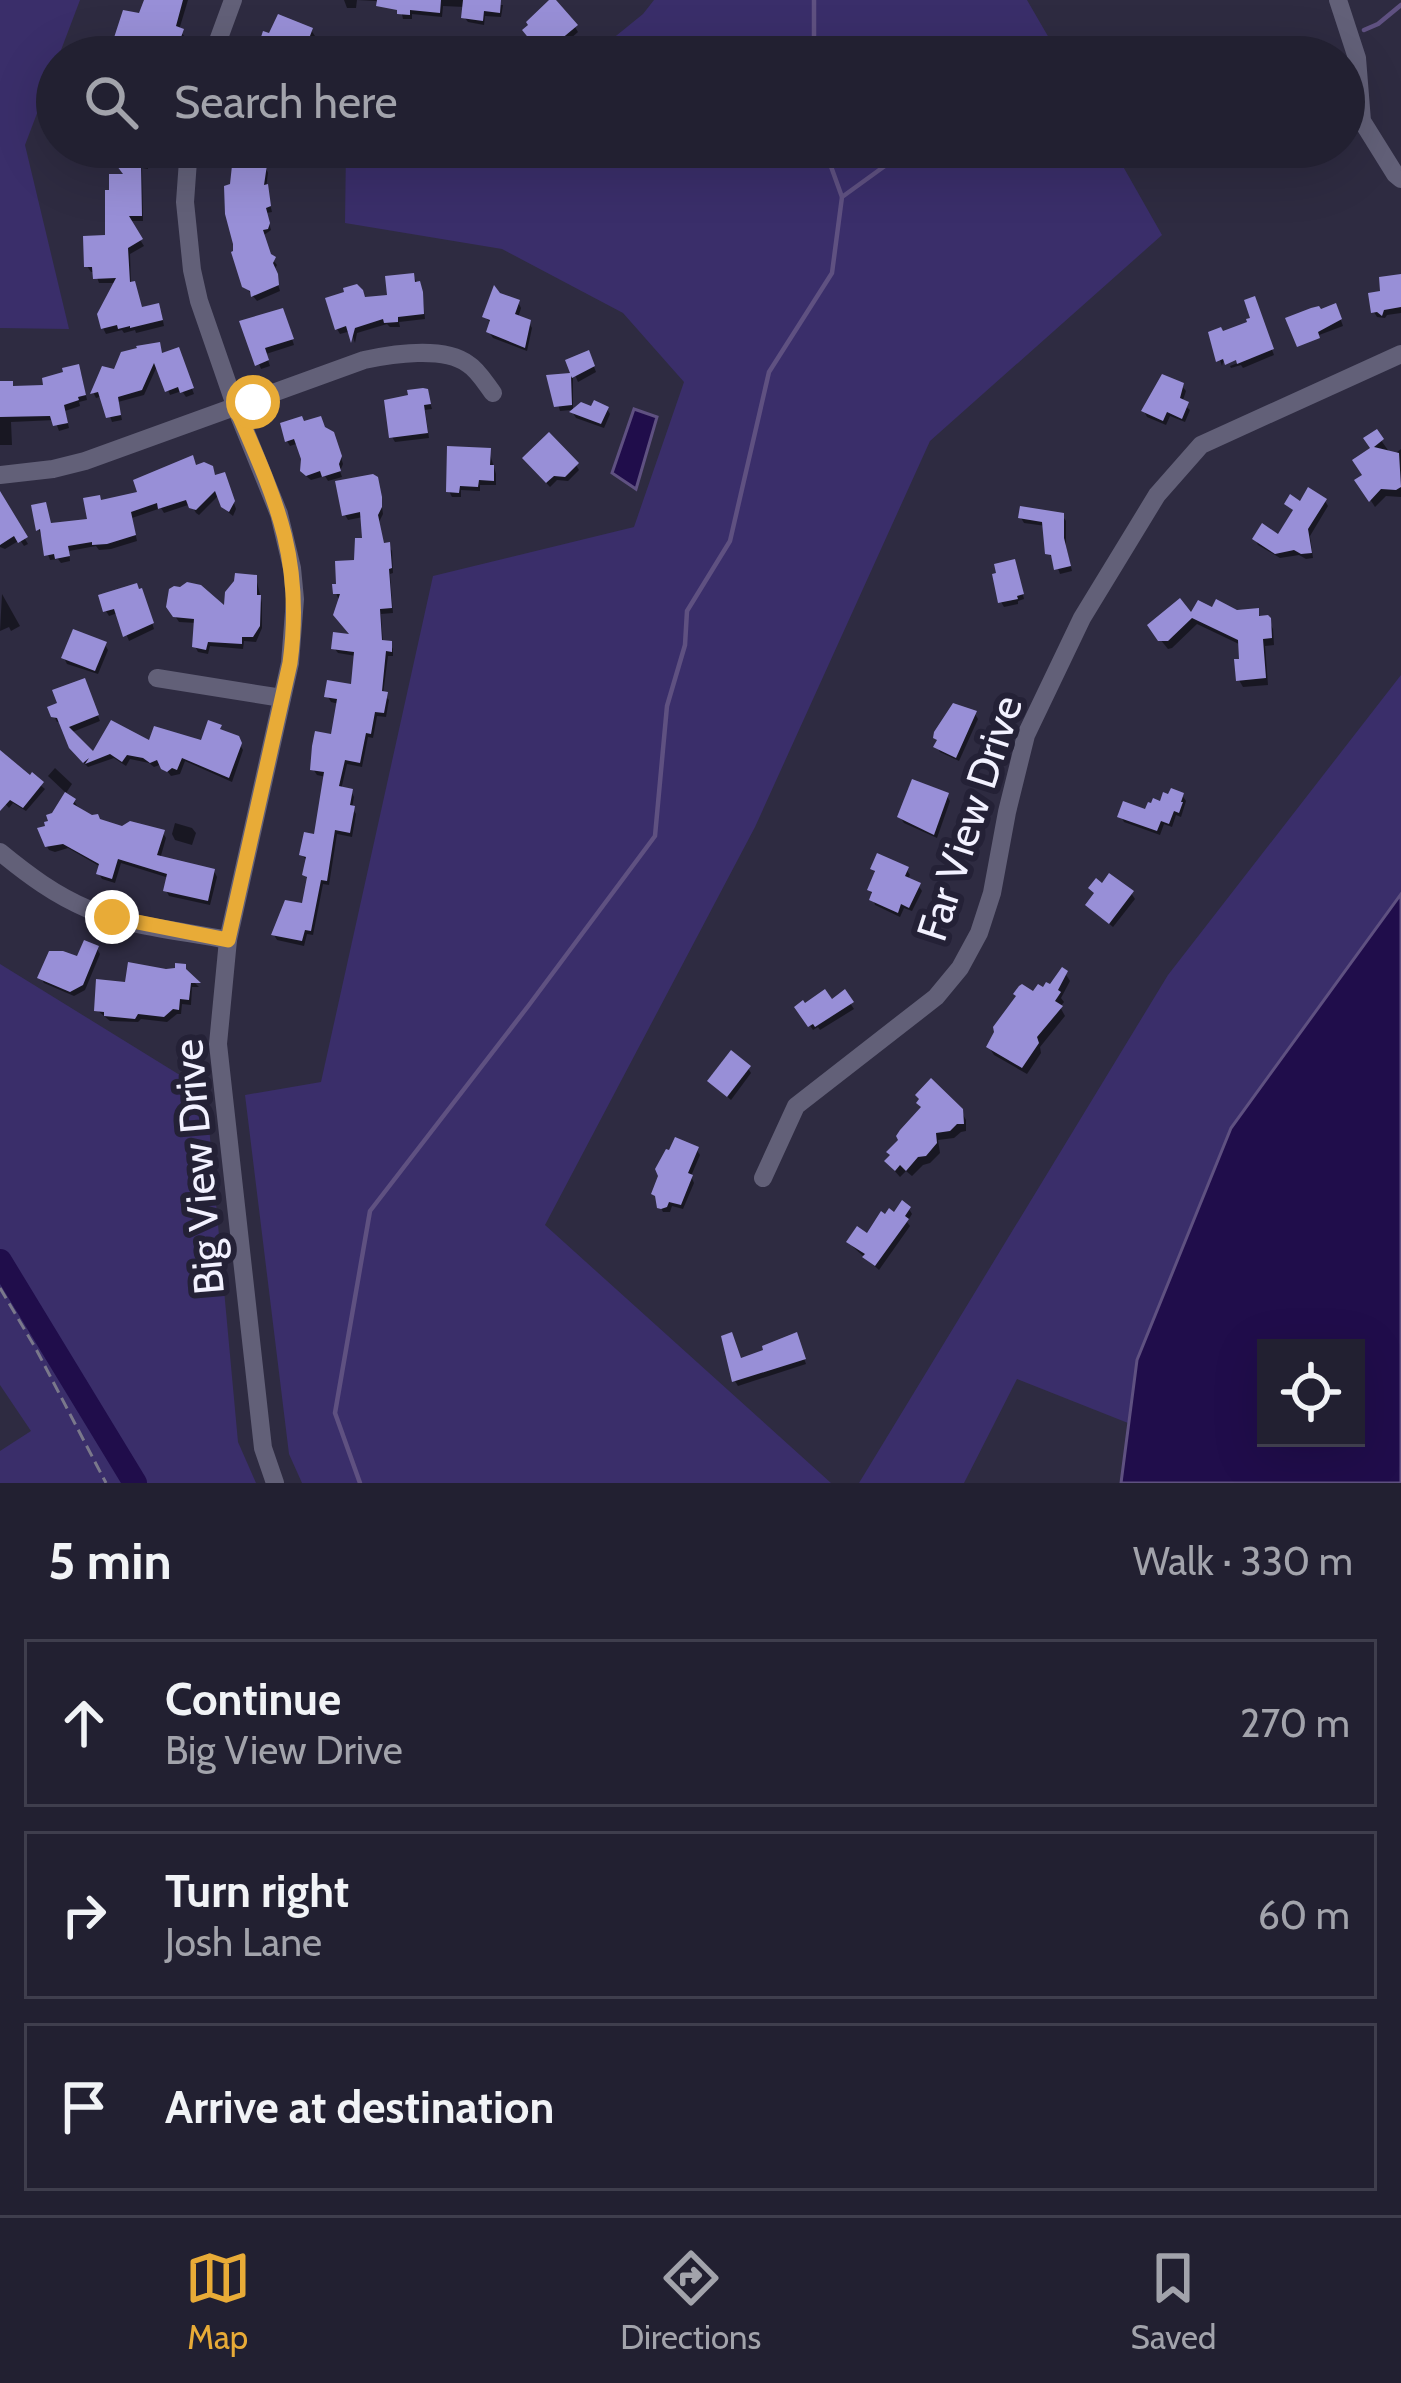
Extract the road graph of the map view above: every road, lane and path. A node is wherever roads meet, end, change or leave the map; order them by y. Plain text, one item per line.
1 (233, 0) edge
2 (1338, 0) edge
3 (220, 36) edge
4 (1350, 36) edge
5 (1365, 126) edge
6 (187, 168) edge
7 (1401, 179) edge
8 (1401, 354) edge
9 (493, 393) dead end
10 (236, 408) junction
11 (0, 475) edge
12 (157, 678) dead end
13 (282, 698) junction
14 (0, 852) edge
15 (228, 940) junction
16 (763, 1178) dead end
17 (0, 1288) edge
18 (106, 1483) edge
19 (275, 1483) edge

1 - 3 street
2 - 4 street
5 - 7 street
6 - 10 street, Big View Drive
8 - 16 street, Far View Drive
9 - 10 street
10 - 11 street
10 - 13 street, Big View Drive
12 - 13 street
13 - 15 street, Big View Drive
14 - 15 street
15 - 19 street, Big View Drive
17 - 18 path

